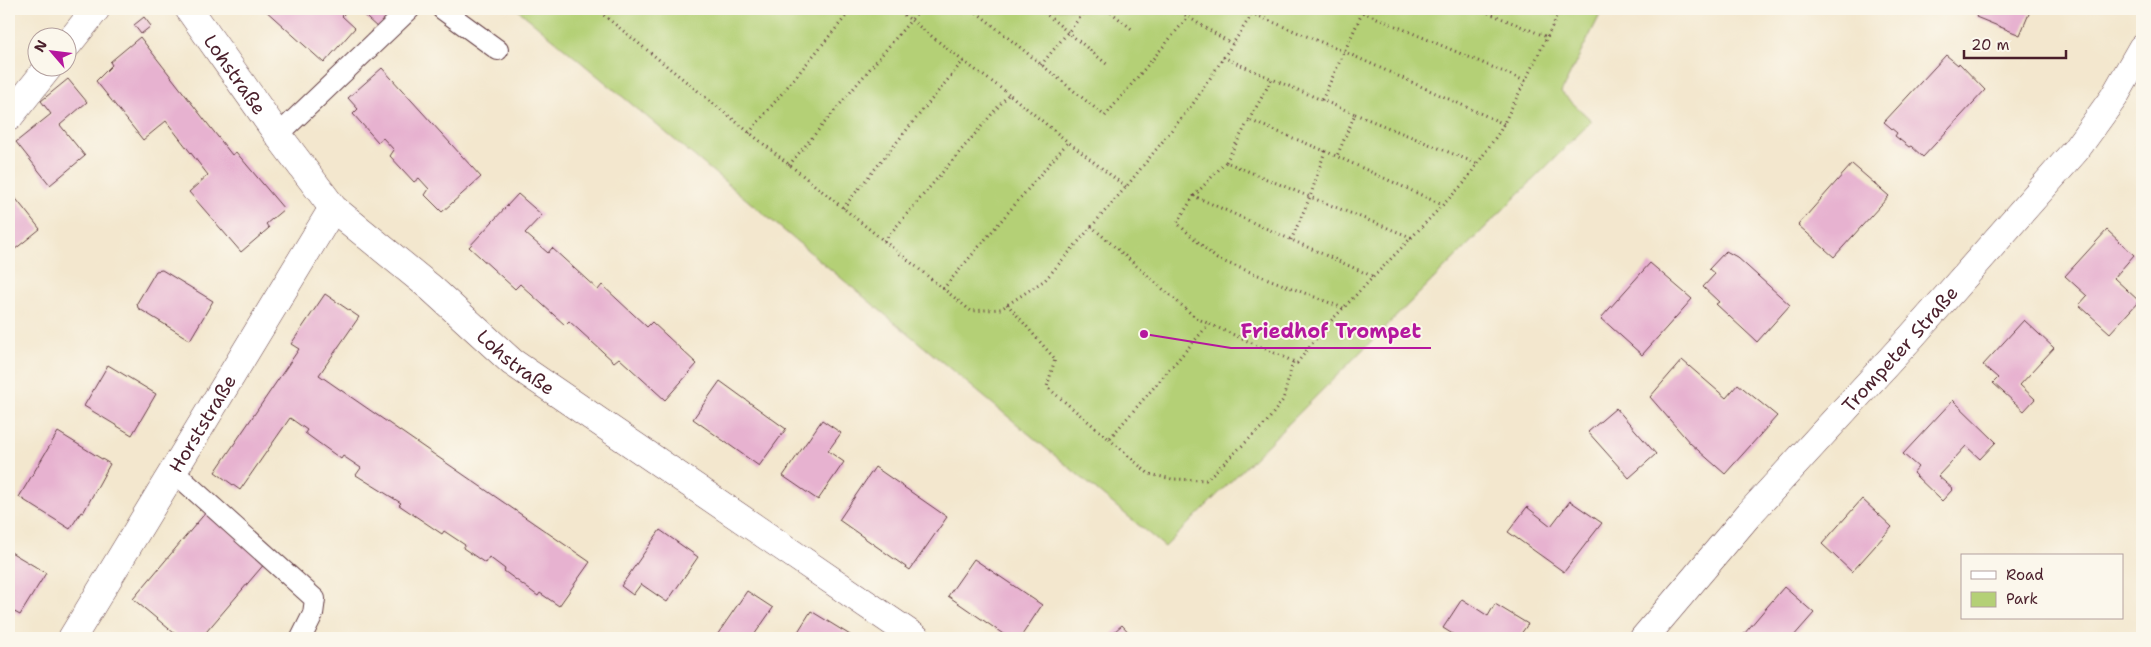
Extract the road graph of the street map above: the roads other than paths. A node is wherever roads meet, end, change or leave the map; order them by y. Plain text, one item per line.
1 (96, 9) edge
2 (189, 9) edge
3 (410, 9) edge
4 (442, 9) edge
5 (78, 32) edge
6 (2142, 48) edge
7 (498, 50) dead end
8 (40, 78) edge
9 (9, 117) edge
10 (278, 135) junction
11 (333, 208) junction
12 (174, 472) junction
13 (72, 638) edge
14 (302, 638) edge
15 (916, 638) edge
16 (1644, 638) edge

1 - 5 street
2 - 10 street, Lohstraße
3 - 10 lane
4 - 7 lane
6 - 16 street, Trompeter Straße
8 - 9 street
10 - 11 street, Lohstraße
11 - 12 street, Horststraße
11 - 15 street, Lohstraße
12 - 13 street, Horststraße
12 - 14 lane

